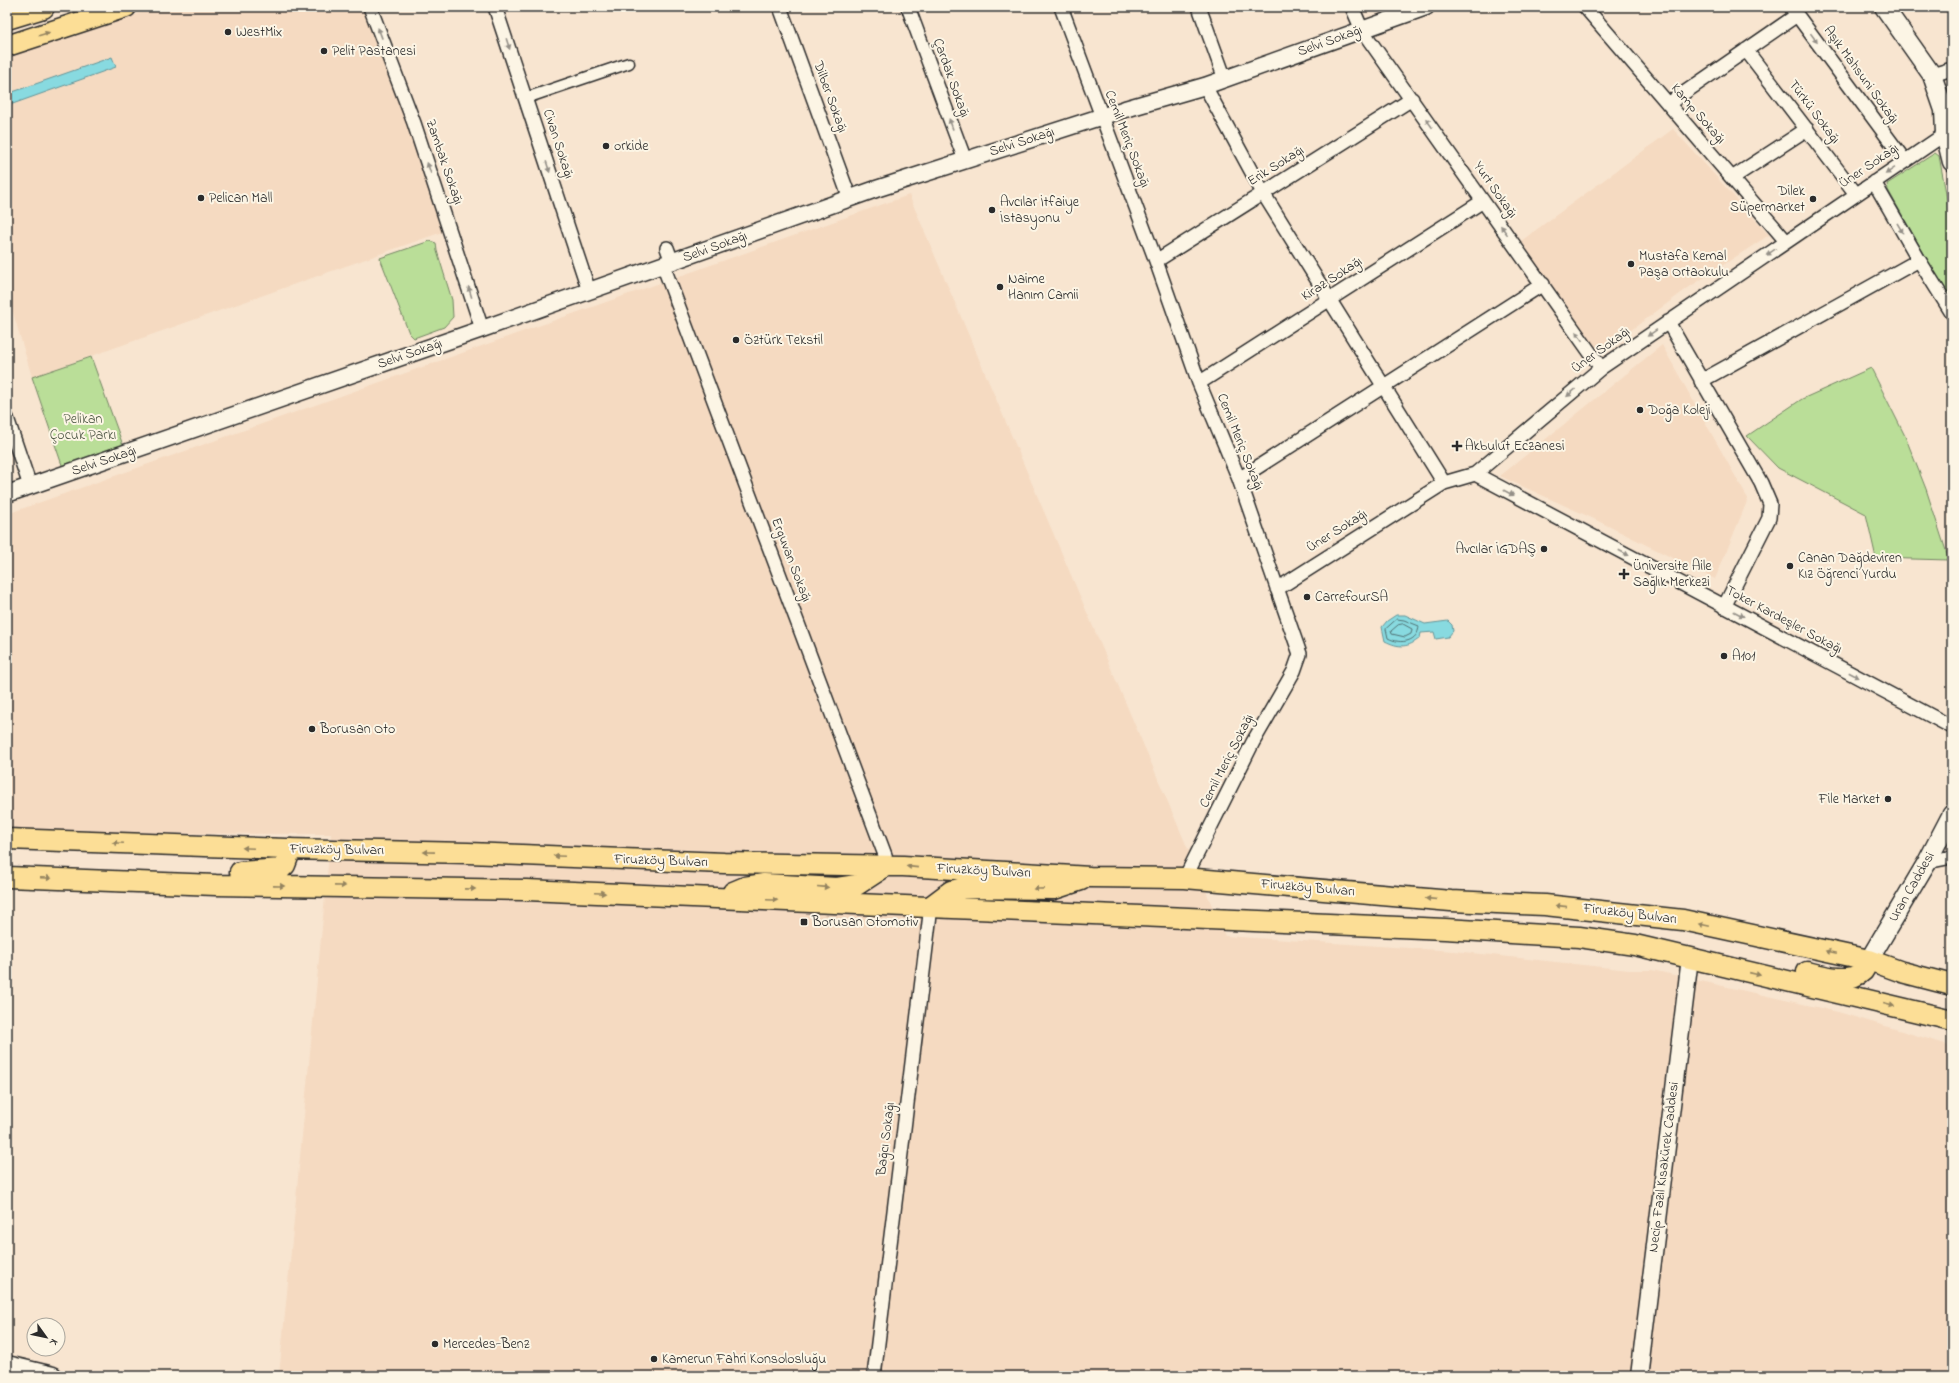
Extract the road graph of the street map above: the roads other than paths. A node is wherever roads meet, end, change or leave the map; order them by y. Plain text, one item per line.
1 (43, 7) edge
2 (126, 7) edge
3 (370, 7) edge
4 (495, 7) edge
5 (780, 7) edge
6 (908, 7) edge
7 (1061, 7) edge
8 (1199, 7) edge
9 (1352, 7) edge
10 (1426, 7) edge
11 (1585, 7) edge
12 (1884, 7) edge
13 (1794, 11) edge
14 (7, 18) edge
15 (1362, 30) junction
16 (7, 46) edge
17 (1746, 50) junction
18 (629, 62) dead end
19 (1952, 69) edge
20 (1932, 76) junction
21 (1224, 79) junction
22 (1206, 86) junction
23 (526, 98) junction
24 (1412, 99) junction
25 (1668, 104) junction
26 (1101, 117) junction
27 (1807, 129) junction
28 (1945, 134) junction
29 (965, 160) junction
30 (1905, 161) junction
31 (1952, 162) edge
32 (1732, 178) junction
33 (1874, 182) junction
34 (1263, 193) junction
35 (1856, 194) junction
36 (850, 198) junction
37 (1483, 201) junction
38 (1786, 241) junction
39 (667, 258) junction
40 (1919, 260) junction
41 (1156, 261) junction
42 (1543, 284) junction
43 (589, 291) junction
44 (1329, 300) junction
45 (1952, 312) edge
46 (1668, 322) junction
47 (482, 329) junction
48 (1601, 368) junction
49 (1702, 381) junction
50 (1199, 382) junction
51 (1383, 385) junction
52 (7, 418) edge
53 (1474, 474) junction
54 (1239, 479) junction
55 (1444, 483) junction
56 (30, 486) junction
57 (7, 494) edge
58 (1277, 589) junction
59 (1724, 607) junction
60 (1952, 727) edge
61 (1952, 814) edge
62 (7, 839) edge
63 (291, 849) junction
64 (1952, 857) edge
65 (1927, 862) junction
66 (886, 866) junction
67 (7, 877) edge
68 (1090, 877) junction
69 (1185, 878) junction
70 (170, 883) junction
71 (716, 897) junction
72 (931, 906) junction
73 (1696, 960) junction
74 (1869, 960) junction
75 (1952, 985) edge
76 (1952, 1020) edge
77 (7, 1365) edge
78 (53, 1376) edge
79 (874, 1376) edge
80 (1638, 1376) edge

1 - 14 highway
16 -> 2 main road
47 -> 3 street, Zambak Sokağı
4 -> 23 street, Civan Sokağı
5 - 36 street, Dilber Sokağı
29 -> 6 street, Çardak Sokağı
7 - 26 street, Cemil Meriç Sokağı
8 - 21 street
9 - 15 street, Yurt Sokağı
10 - 15 street, Selvi Sokağı
11 - 25 street, Kamp Sokağı
12 - 20 main road
13 - 17 street
13 -> 30 street, Aşık Mahsuni Sokağı
15 - 21 street, Selvi Sokağı
15 - 24 street, Yurt Sokağı
17 - 25 street
17 - 27 street, Türkü Sokağı
18 - 23 street
19 - 20 street
20 - 28 main road
21 - 22 street, Selvi Sokağı
22 - 26 street, Selvi Sokağı
22 - 34 street
23 -> 43 street, Civan Sokağı
24 - 34 street, Erik Sokağı
37 -> 24 street, Yurt Sokağı
25 - 32 street, Kamp Sokağı
26 - 29 street, Selvi Sokağı
26 - 41 street, Cemil Meriç Sokağı
27 - 32 street
27 - 35 street, Türkü Sokağı
28 - 30 street, Üner Sokağı
28 - 31 main road
29 - 36 street, Selvi Sokağı
30 -> 33 street, Üner Sokağı
32 - 38 street, Kamp Sokağı
33 - 35 street, Üner Sokağı
33 -> 40 street
34 - 41 street, Erik Sokağı
34 - 44 street
35 - 38 street, Üner Sokağı
36 - 39 street, Selvi Sokağı
42 -> 37 street, Yurt Sokağı
37 - 44 street, Kiraz Sokağı
38 -> 46 street, Üner Sokağı
39 - 43 street, Selvi Sokağı
39 - 66 street, Erguvan Sokağı
40 - 45 street
40 - 49 street
41 - 50 street, Cemil Meriç Sokağı
48 -> 42 street, Yurt Sokağı
42 - 51 street
43 - 47 street, Selvi Sokağı
44 - 50 street, Kiraz Sokağı
44 - 51 street
46 -> 48 street, Üner Sokağı
46 - 49 street
47 - 56 street, Selvi Sokağı
48 -> 53 street, Üner Sokağı
49 - 59 street
50 - 54 street, Cemil Meriç Sokağı
51 - 54 street
51 - 55 street
52 - 56 street
53 - 55 street, Üner Sokağı
53 -> 59 street, Toker Kardeşler Sokağı
54 - 58 street, Cemil Meriç Sokağı
55 - 58 street, Üner Sokağı
56 - 57 street, Selvi Sokağı
58 - 69 street, Cemil Meriç Sokağı
59 -> 60 street, Toker Kardeşler Sokağı
61 - 65 main road, Uran Caddesi
63 -> 62 main road, Firuzköy Bulvarı
66 -> 63 main road, Firuzköy Bulvarı
63 - 70 main road
64 - 65 street
65 - 74 main road, Uran Caddesi
68 -> 66 main road, Firuzköy Bulvarı
71 -> 66 main road
67 -> 70 main road, Firuzköy Bulvarı
68 - 69 main road, Firuzköy Bulvarı
68 -> 72 main road
74 -> 69 main road, Firuzköy Bulvarı
70 -> 71 main road, Firuzköy Bulvarı
71 -> 72 main road, Firuzköy Bulvarı
72 - 73 main road, Firuzköy Bulvarı
72 - 79 street, Bağcı Sokağı
73 - 74 main road
73 -> 76 main road, Firuzköy Bulvarı
73 - 80 street, Necip Fazıl Kısakürek Caddesi
74 - 75 main road, Firuzköy Bulvarı
77 - 78 main road

